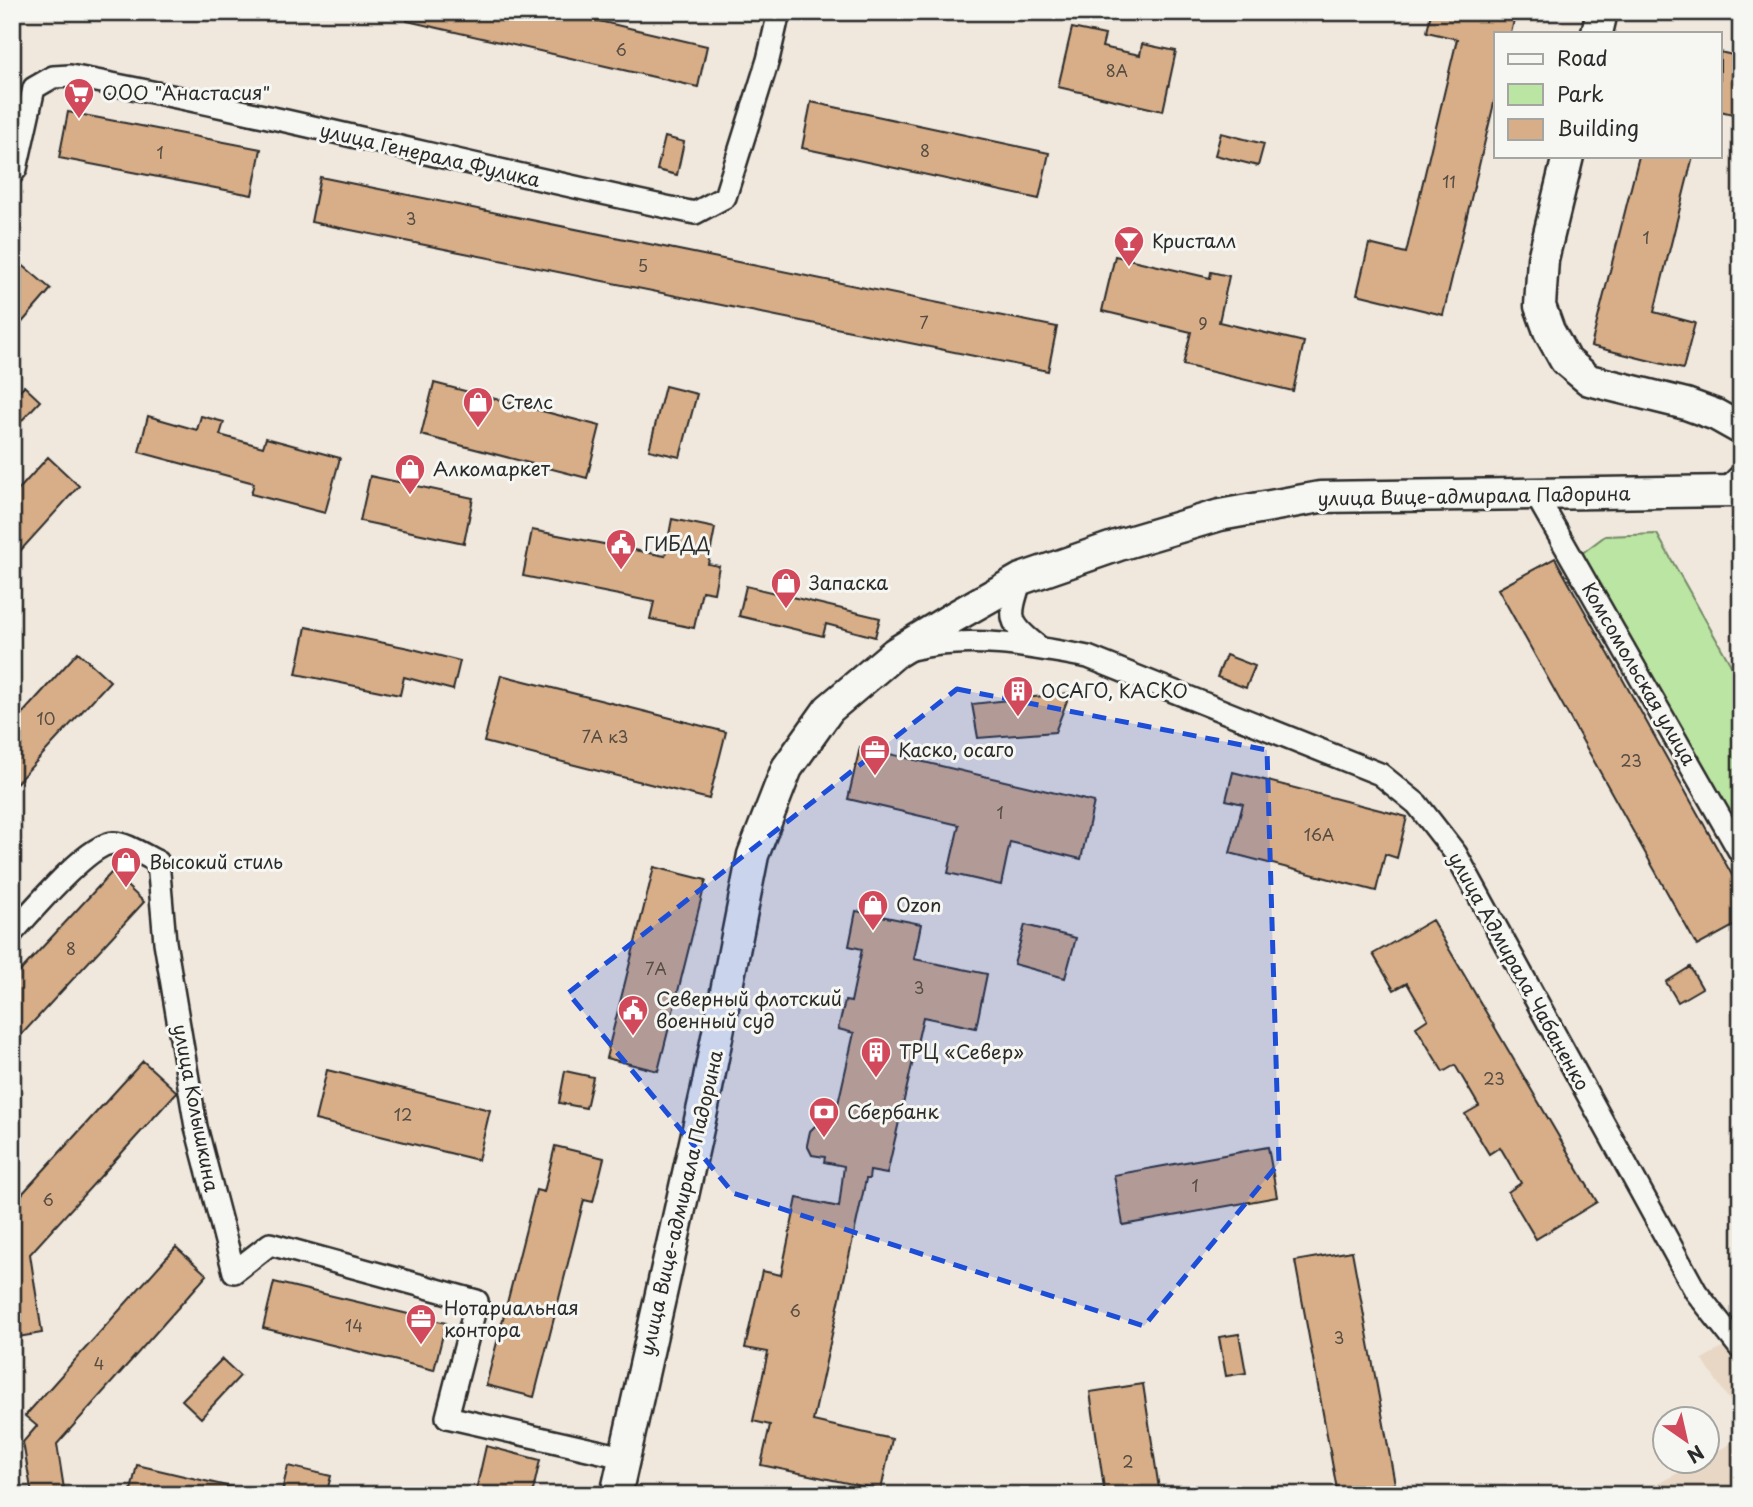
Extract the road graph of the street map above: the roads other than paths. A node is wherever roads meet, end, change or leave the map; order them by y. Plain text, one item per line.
1 (779, 12) edge
2 (1602, 12) edge
3 (1597, 32) edge
4 (1568, 158) edge
5 (12, 174) edge
6 (1741, 428) edge
7 (1737, 488) edge
8 (1536, 495) junction
9 (1021, 579) junction
10 (1041, 648) junction
11 (895, 653) junction
12 (1741, 854) edge
13 (12, 933) edge
14 (1741, 1349) edge
15 (623, 1457) junction
16 (616, 1495) edge

1 - 5 street, улица Генерала Фулика
2 - 3 street
4 - 6 street
7 - 8 street, улица Вице-адмирала Падорина
8 - 9 street, улица Вице-адмирала Падорина
8 - 12 street, Комсомольская улица
9 - 10 street
9 - 11 street, улица Вице-адмирала Падорина
10 - 11 street, улица Адмирала Чабаненко
10 - 14 street, улица Адмирала Чабаненко
11 - 15 street, улица Вице-адмирала Падорина
13 - 15 street, улица Колышкина
15 - 16 street, улица Вице-адмирала Падорина

